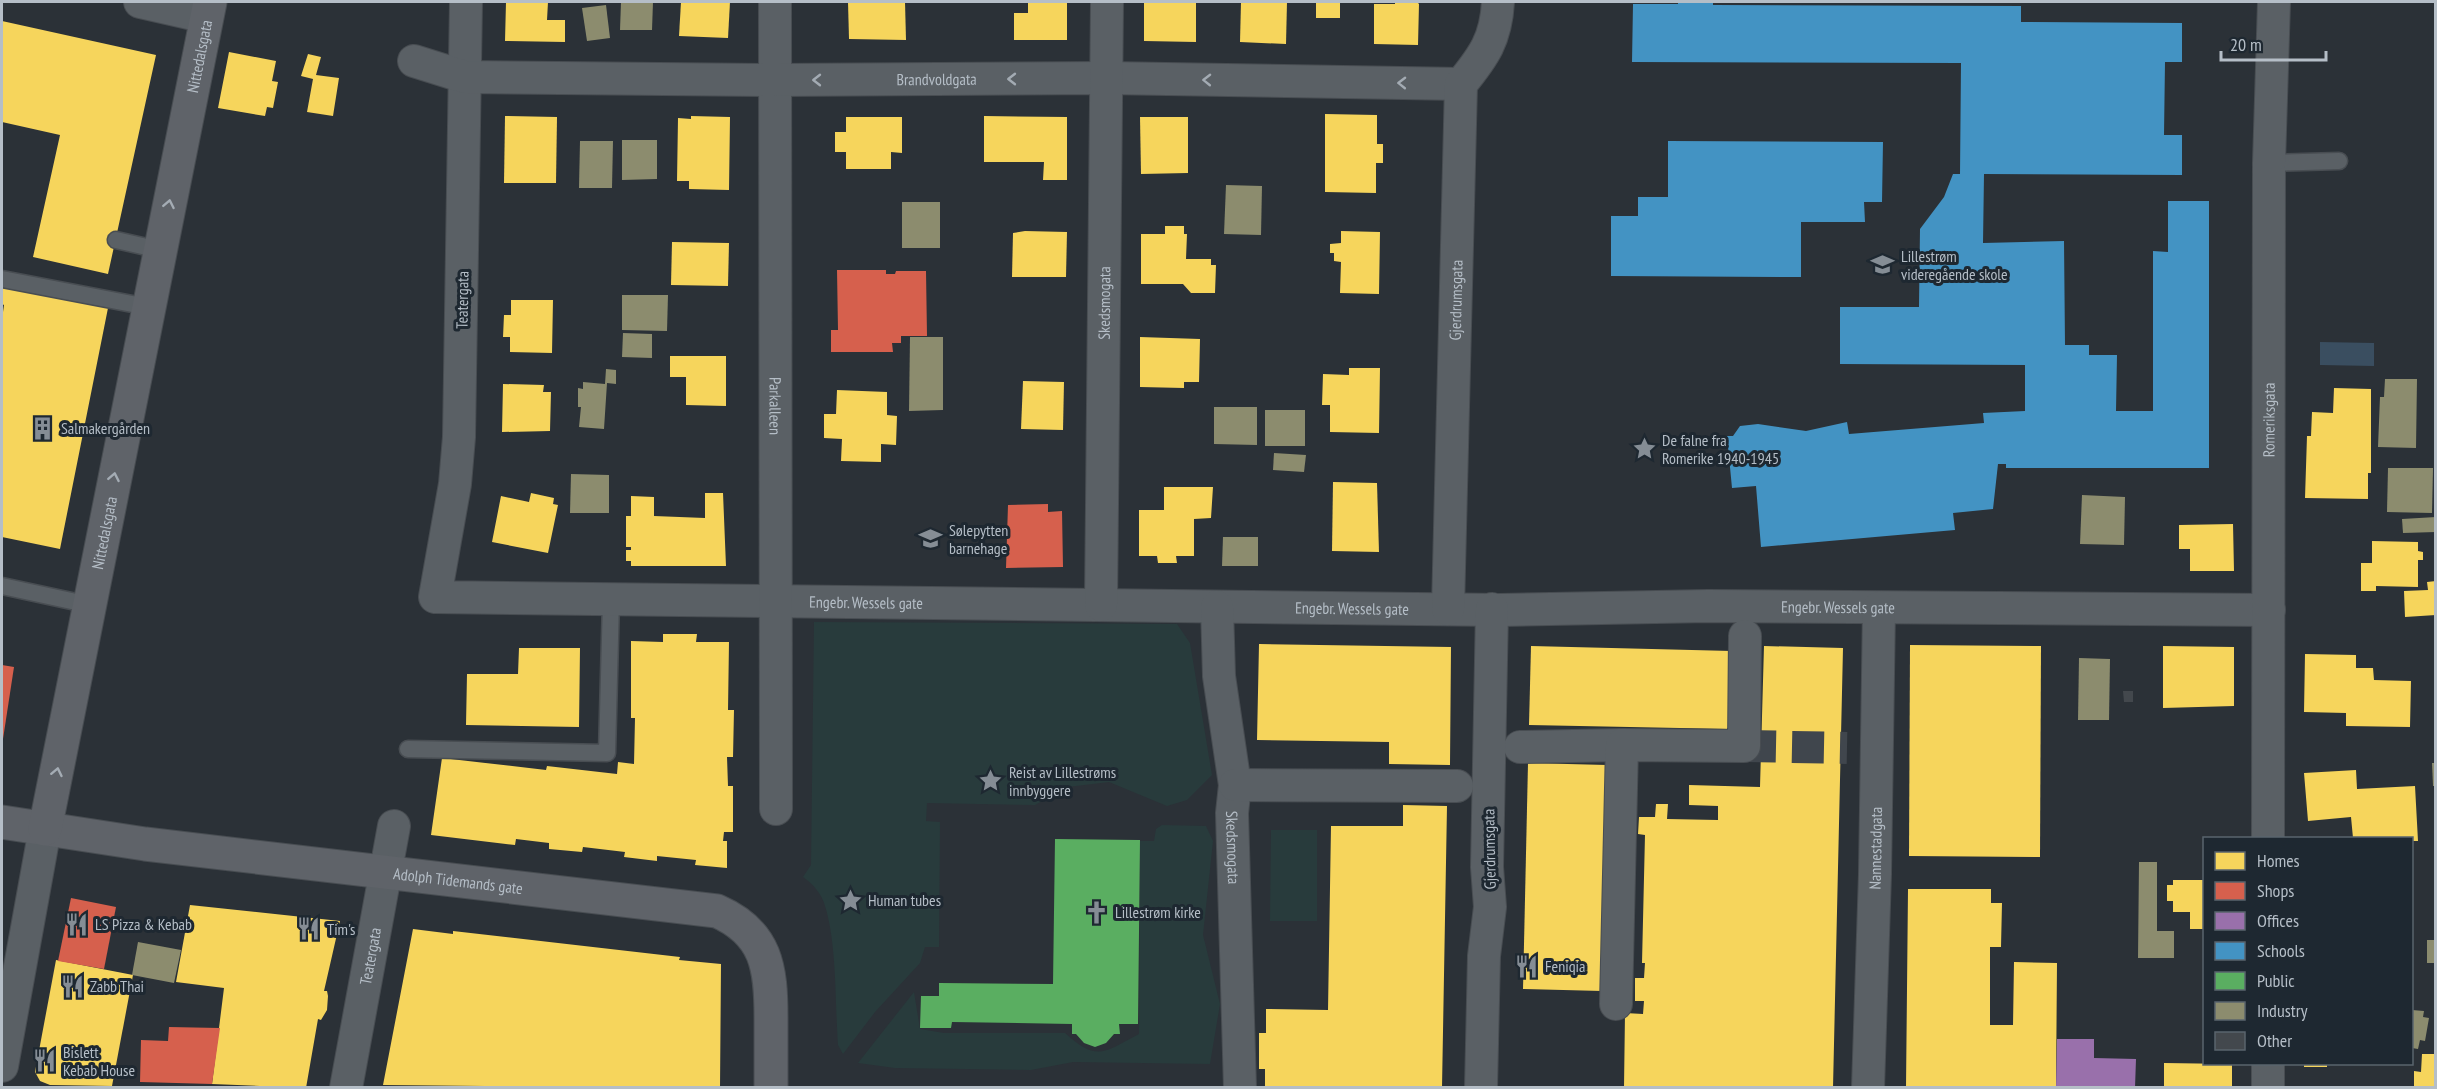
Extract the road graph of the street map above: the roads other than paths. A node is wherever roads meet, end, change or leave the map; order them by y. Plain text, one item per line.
1 (140, 2) edge
2 (466, 2) edge
3 (775, 2) edge
4 (1107, 2) edge
5 (1498, 2) edge
6 (2274, 2) edge
7 (208, 9) edge
8 (414, 61) dead end
9 (465, 76) junction
10 (1107, 78) junction
11 (774, 80) junction
12 (1461, 84) junction
13 (2338, 161) dead end
14 (2269, 163) junction
15 (116, 240) dead end
16 (160, 250) junction
17 (2, 279) edge
18 (148, 307) junction
19 (2, 586) edge
20 (435, 597) joint
21 (611, 600) junction
22 (777, 602) junction
23 (90, 604) junction
24 (1101, 605) junction
25 (1217, 607) junction
26 (1879, 608) junction
27 (1449, 609) junction
28 (1492, 609) junction
29 (2269, 610) junction
30 (1745, 636) dead end
31 (1622, 745) junction
32 (1520, 747) dead end
33 (408, 749) dead end
34 (1235, 785) junction
35 (1457, 786) dead end
36 (776, 809) dead end
37 (2, 822) edge
38 (394, 826) dead end
39 (45, 829) junction
40 (2268, 837) edge
41 (386, 872) junction
42 (1616, 1004) dead end
43 (2268, 1065) edge
44 (2, 1066) edge
45 (346, 1088) edge
46 (771, 1088) edge
47 (1240, 1088) edge
48 (1481, 1088) edge
49 (1868, 1088) edge
50 (2268, 1088) edge

1 - 7 street
2 - 9 street, Teatergata
3 - 11 street, Parkalleen
4 - 10 street, Skedsmogata
5 - 12 street
6 - 14 street, Romeriksgata
16 -> 7 main road, Nittedalsgata
8 - 9 street, Brandvoldgata
9 - 11 street, Brandvoldgata
9 - 20 street, Teatergata
10 -> 11 street, Brandvoldgata
12 -> 10 street, Brandvoldgata
10 - 24 street, Skedsmogata
11 - 22 street, Parkalleen
12 - 27 street, Gjerdrumsgata
13 - 14 lane
14 - 29 street, Romeriksgata
15 - 16 lane
16 - 18 main road, Nittedalsgata
17 - 18 lane
23 -> 18 main road, Nittedalsgata
19 - 23 lane
20 - 21 street, Engebr. Wessels gate
21 - 22 street, Engebr. Wessels gate
21 - 33 lane
22 - 24 street, Engebr. Wessels gate
22 - 36 street, Parkalleen
39 -> 23 main road, Nittedalsgata
24 - 25 street, Engebr. Wessels gate
25 - 27 street, Engebr. Wessels gate
25 - 34 street, Skedsmogata
26 - 28 street, Engebr. Wessels gate
26 - 29 street, Engebr. Wessels gate
26 - 49 street, Nannestadgata
27 - 28 street, Engebr. Wessels gate
28 - 48 street, Gjerdrumsgata
29 - 40 street, Romeriksgata
30 - 31 street
31 - 32 street
31 - 42 street
34 - 35 street
34 - 47 street, Skedsmogata
37 - 39 main road, Adolph Tidemands gate
38 - 41 street, Teatergata
39 - 41 main road, Adolph Tidemands gate
39 - 44 street, Nittedalsgata
41 - 45 street, Teatergata
41 - 46 main road, Adolph Tidemands gate
43 - 50 street

